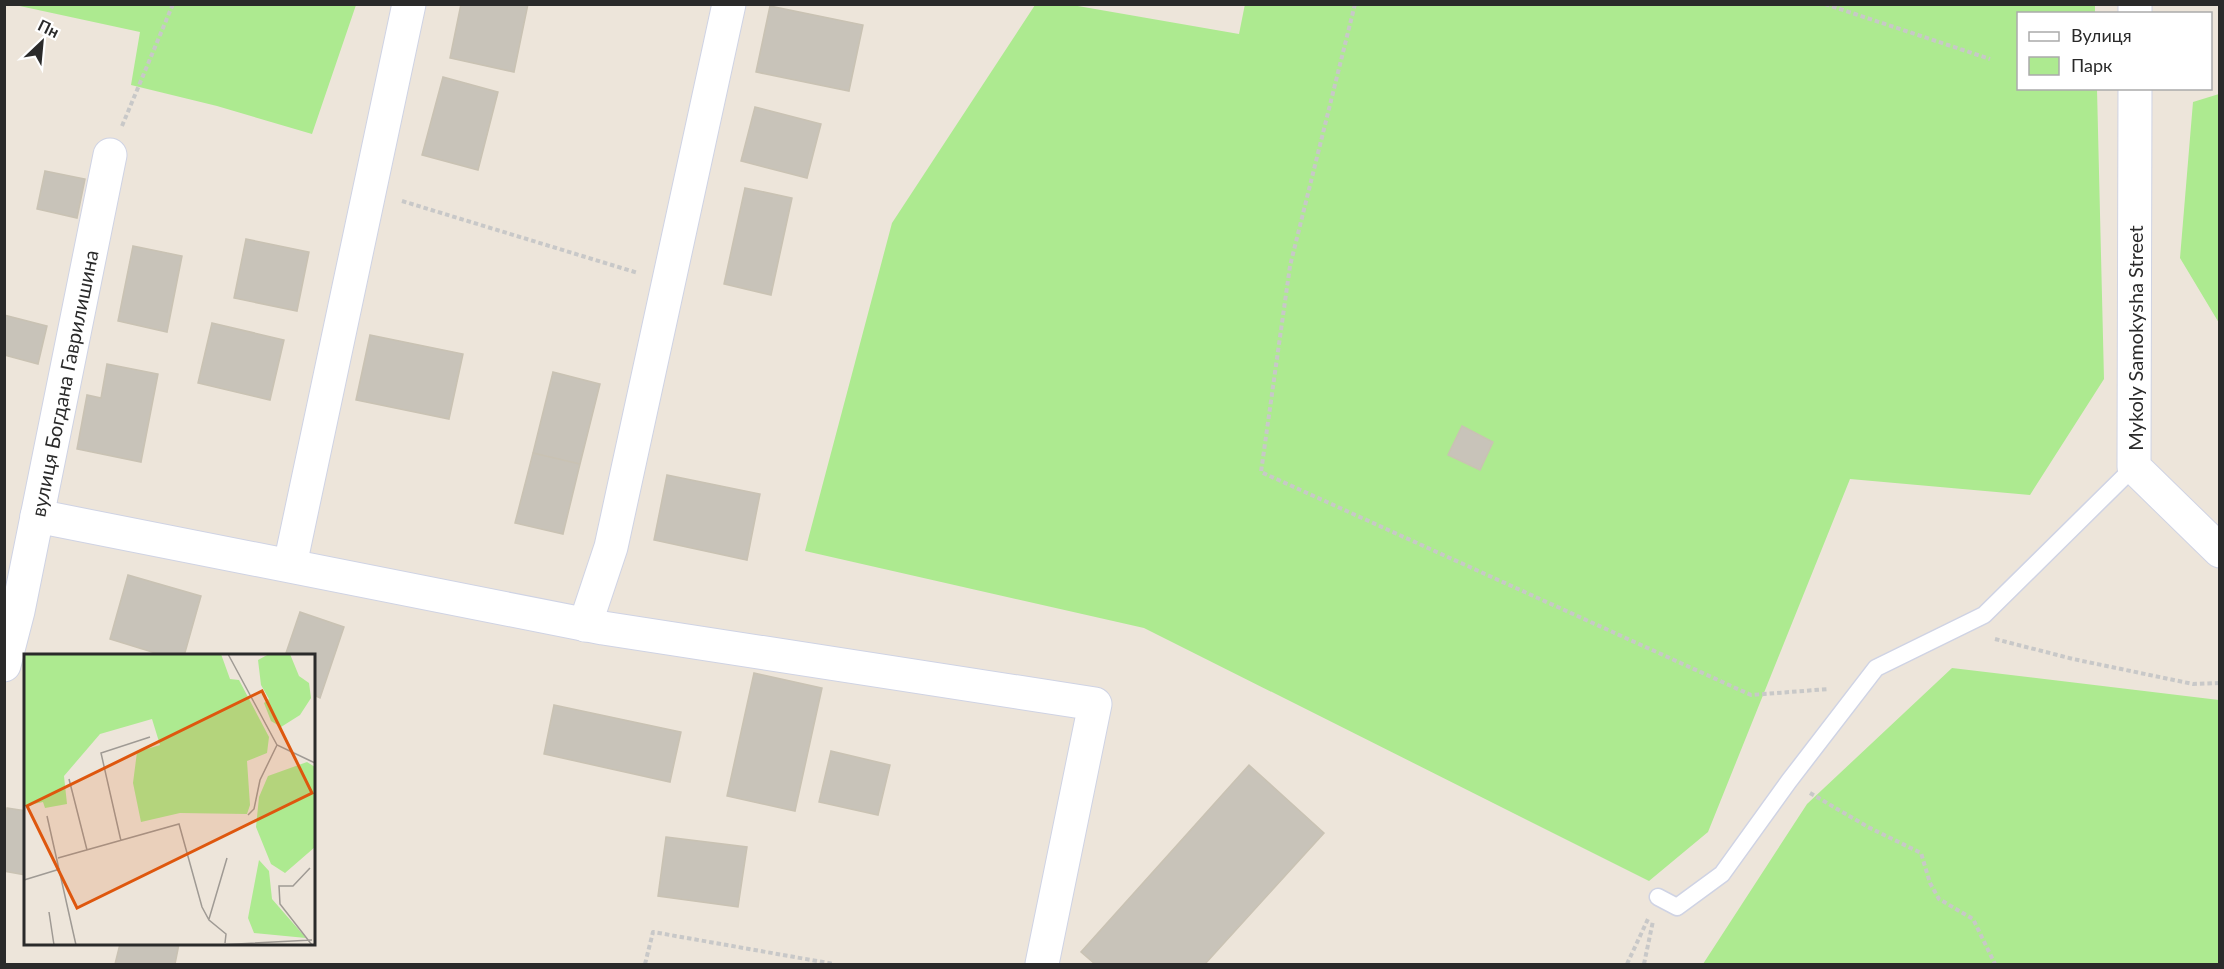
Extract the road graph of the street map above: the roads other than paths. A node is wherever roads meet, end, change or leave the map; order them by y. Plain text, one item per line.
1 (409, 4) edge
2 (729, 4) edge
3 (2135, 90) edge
4 (110, 155) road end
5 (2134, 467) junction
6 (37, 516) junction
7 (2220, 551) edge
8 (290, 565) junction
9 (11, 610) edge
10 (585, 625) junction
11 (4, 665) edge
12 (1658, 897) road end
13 (1042, 964) edge

1 - 8 street
2 - 10 street
3 - 5 street, Mykoly Samokysha Street
4 - 6 street, вулиця Богдана Гаврилишина
5 - 7 street, Mykoly Samokysha Street
5 - 12 lane
6 - 8 street
6 - 9 street, вулиця Богдана Гаврилишина
8 - 10 street
9 - 11 street, вулиця Богдана Гаврилишина
10 - 13 street

